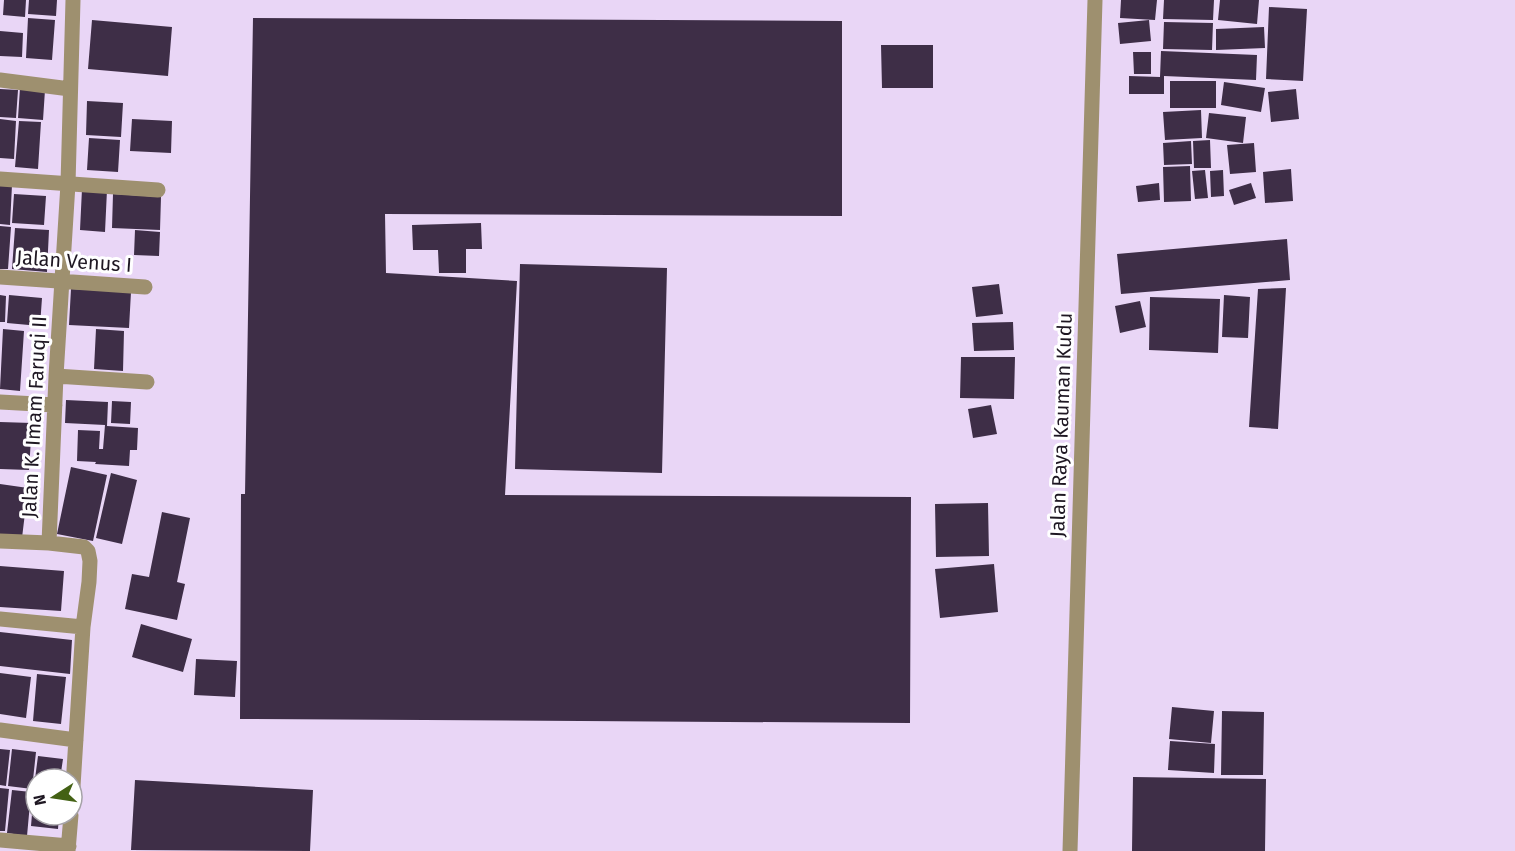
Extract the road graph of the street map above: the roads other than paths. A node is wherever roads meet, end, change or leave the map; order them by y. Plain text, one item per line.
1 (73, 0) edge
2 (1095, 0) edge
3 (0, 80) edge
4 (70, 89) junction
5 (0, 179) edge
6 (68, 184) junction
7 (158, 190) dead end
8 (0, 278) edge
9 (62, 282) junction
10 (145, 287) dead end
11 (56, 376) junction
12 (147, 382) dead end
13 (0, 402) edge
14 (55, 405) junction
15 (0, 541) edge
16 (49, 543) junction
17 (0, 620) edge
18 (83, 627) junction
19 (0, 730) edge
20 (76, 740) junction
21 (74, 767) edge
22 (70, 827) edge
23 (0, 840) edge
24 (69, 848) edge
25 (1070, 851) edge

1 - 4 street, Jalan K. Imam Faruqi II
2 - 25 street, Jalan Raya Kauman Kudu
3 - 4 street
4 - 6 street, Jalan K. Imam Faruqi II
5 - 6 street
6 - 7 street
6 - 9 street, Jalan K. Imam Faruqi II
8 - 9 street, Jalan Venus I
9 - 10 street, Jalan Venus I
9 - 11 street, Jalan K. Imam Faruqi II
11 - 12 street
11 - 14 street, Jalan K. Imam Faruqi II
13 - 14 street
14 - 16 street, Jalan K. Imam Faruqi II
15 - 16 street
16 - 18 street, Jalan K. Imam Faruqi II
17 - 18 street
18 - 20 street, Jalan K. Imam Faruqi II
19 - 20 street
20 - 21 street, Jalan K. Imam Faruqi II
22 - 24 street
23 - 24 street

